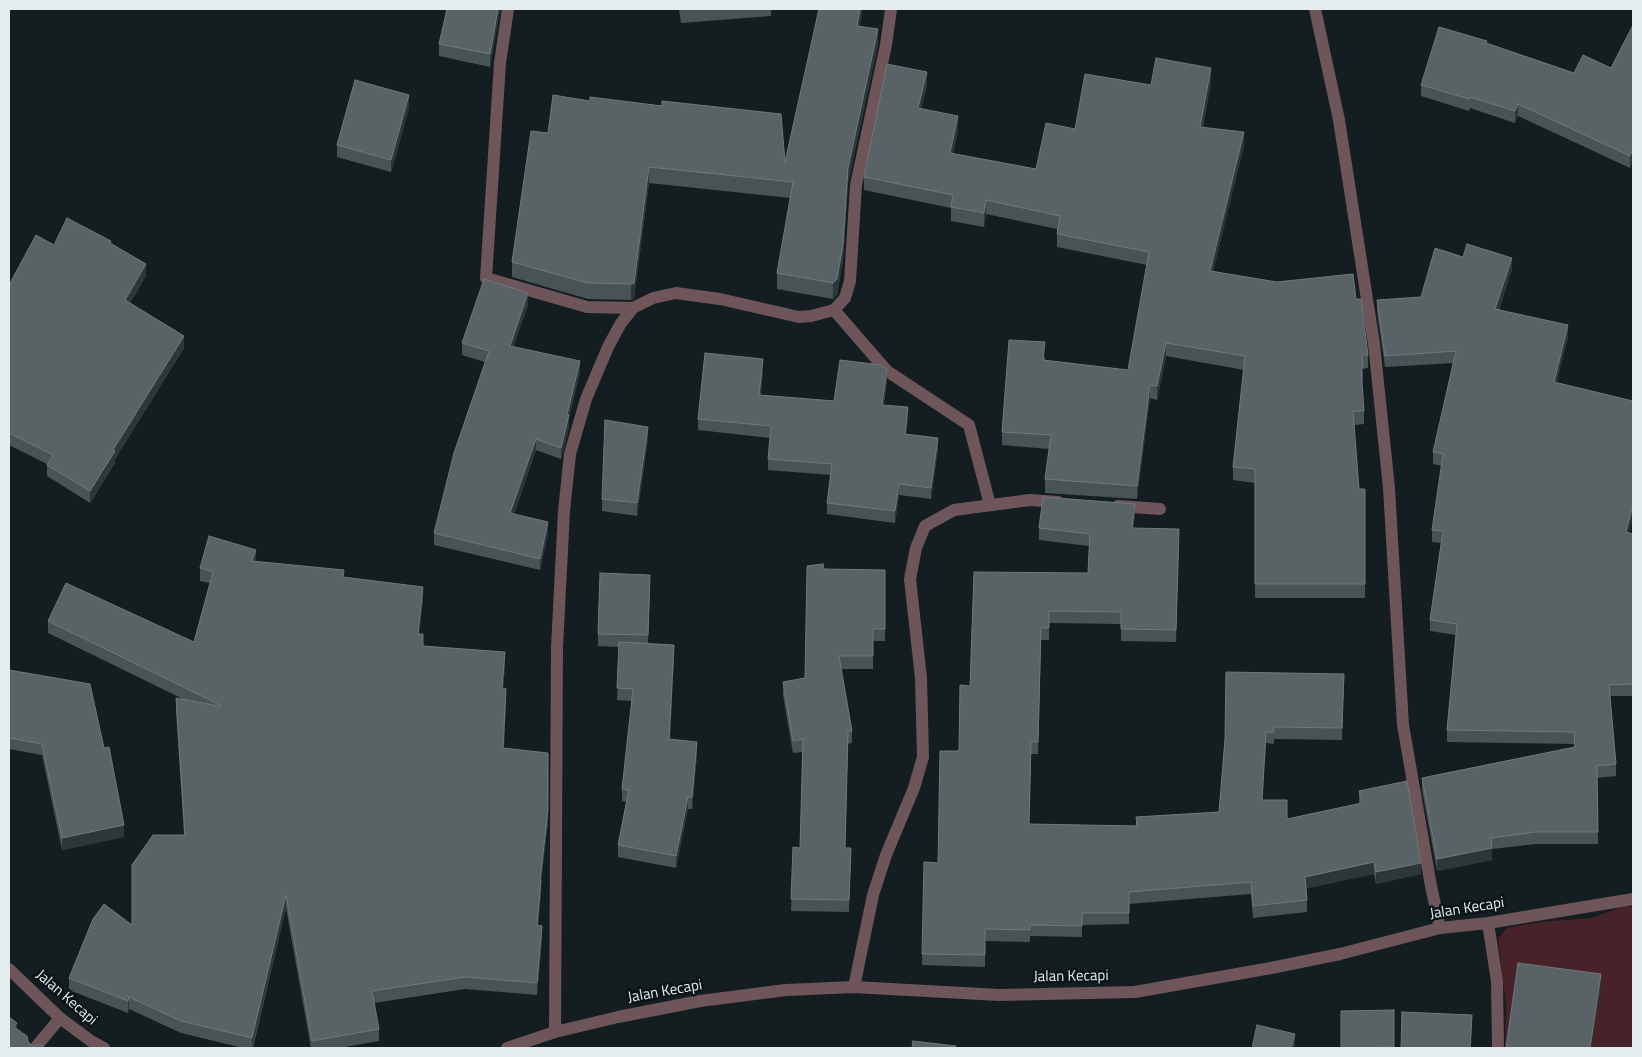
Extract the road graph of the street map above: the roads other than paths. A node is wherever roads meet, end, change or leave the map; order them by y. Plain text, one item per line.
1 (508, 9) edge
2 (891, 9) edge
3 (1315, 9) edge
4 (633, 308) junction
5 (834, 310) junction
6 (1067, 503) edge
7 (990, 505) junction
8 (1104, 505) edge
9 (1160, 509) dead end
10 (1633, 899) edge
11 (1488, 923) junction
12 (1440, 928) junction
13 (9, 969) edge
14 (854, 987) junction
15 (60, 1018) junction
16 (555, 1032) junction
17 (35, 1048) edge
18 (104, 1048) edge
19 (507, 1048) edge
20 (1498, 1048) edge

1 - 4 street
2 - 5 street
3 - 12 street
4 - 5 street
4 - 16 street
5 - 7 street
6 - 7 street
7 - 14 street
8 - 9 street
10 - 11 street, Jalan Kecapi
11 - 12 street, Jalan Kecapi
11 - 20 street
12 - 14 street, Jalan Kecapi
13 - 15 street, Jalan Kecapi
14 - 16 street, Jalan Kecapi
15 - 17 street
15 - 18 street, Jalan Kecapi
16 - 19 street, Jalan Kecapi

